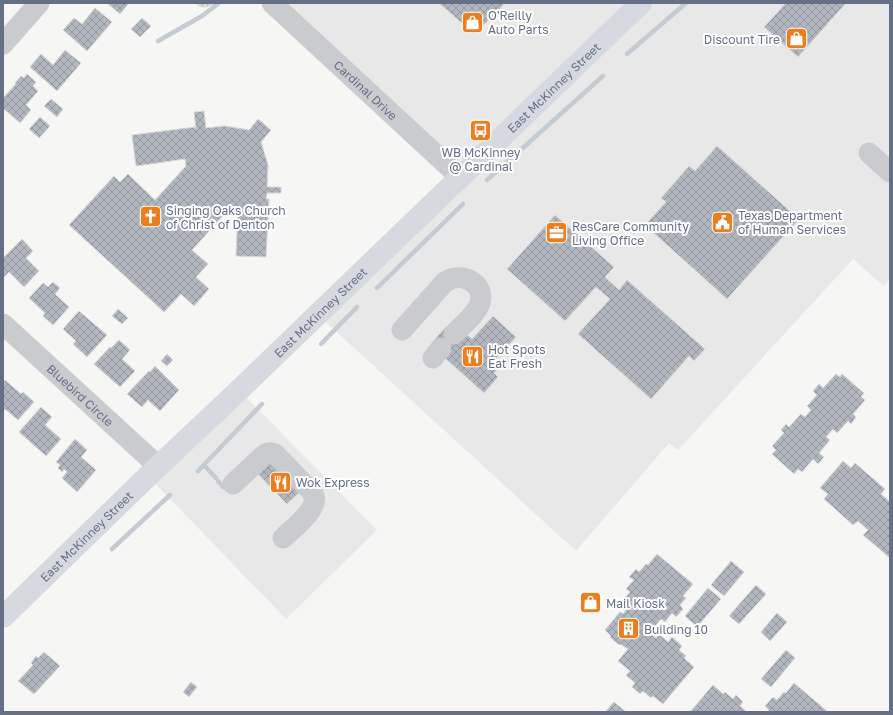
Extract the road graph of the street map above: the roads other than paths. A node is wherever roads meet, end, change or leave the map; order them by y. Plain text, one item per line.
1 (39, 3) edge
2 (272, 3) edge
3 (640, 4) edge
4 (3, 44) edge
5 (869, 153) dead end
6 (890, 172) edge
7 (460, 177) junction
8 (3, 324) edge
9 (402, 330) dead end
10 (443, 347) dead end
11 (158, 466) junction
12 (233, 484) dead end
13 (283, 538) dead end
14 (3, 617) edge

1 - 4 street
2 - 7 street, Cardinal Drive
3 - 7 main road, East McKinney Street
5 - 6 street
7 - 11 main road, East McKinney Street
8 - 11 street, Bluebird Circle
9 - 10 street
11 - 14 main road, East McKinney Street
12 - 13 street

